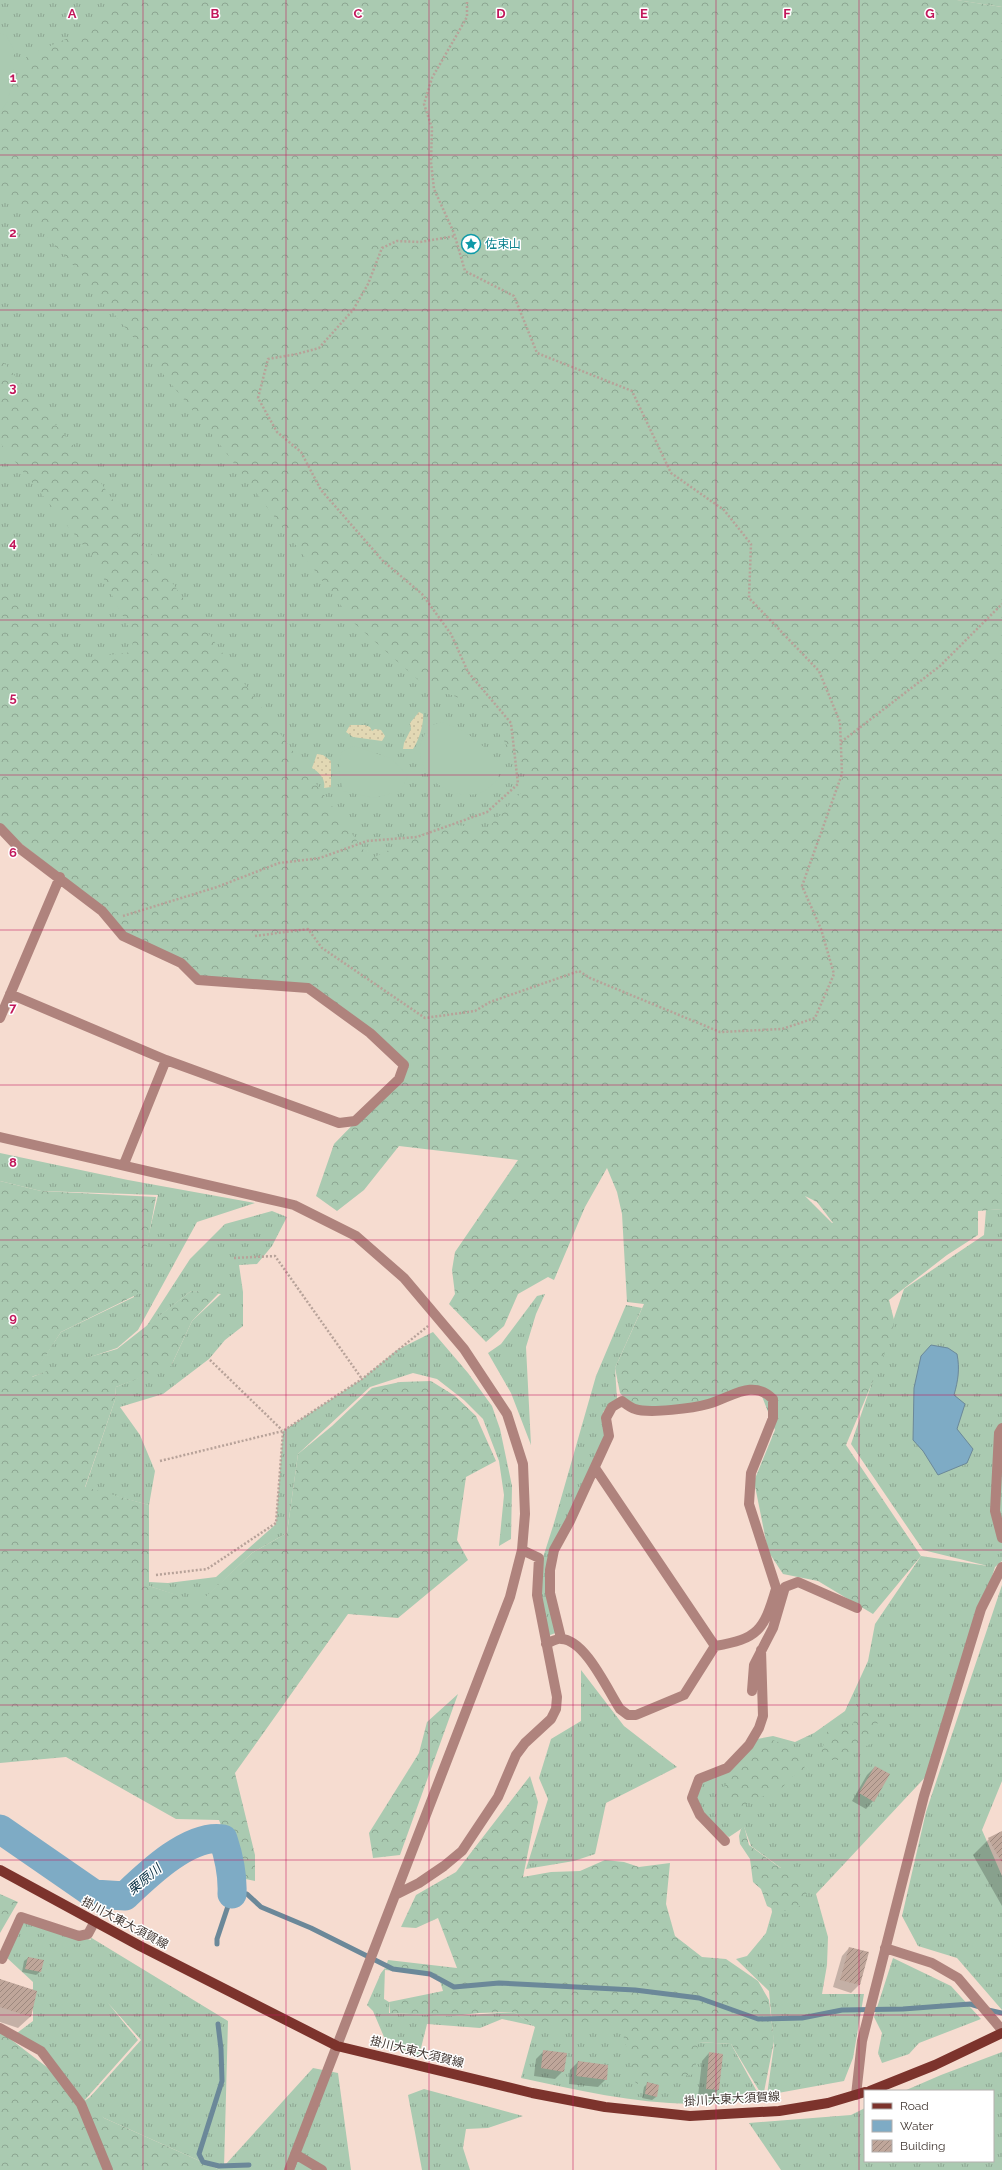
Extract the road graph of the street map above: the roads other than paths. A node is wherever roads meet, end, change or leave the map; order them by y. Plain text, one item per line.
1 (0, 828) edge
2 (60, 877) junction
3 (10, 994) junction
4 (0, 1018) edge
5 (166, 1060) junction
6 (0, 1137) edge
7 (124, 1164) junction
8 (1002, 1428) edge
9 (595, 1468) junction
10 (1002, 1538) edge
11 (522, 1550) junction
12 (1002, 1567) edge
13 (776, 1589) junction
14 (780, 1600) junction
15 (857, 1608) dead end
16 (561, 1638) junction
17 (546, 1644) junction
18 (716, 1646) junction
19 (761, 1650) junction
20 (752, 1691) dead end
21 (725, 1842) dead end
22 (0, 1870) edge
23 (395, 1895) junction
24 (95, 1921) junction
25 (885, 1948) junction
26 (2, 1959) dead end
27 (0, 2028) edge
28 (1002, 2032) edge
29 (337, 2046) junction
30 (873, 2090) edge
31 (861, 2094) edge
32 (295, 2154) junction
33 (108, 2170) edge
34 (289, 2170) edge
35 (322, 2170) edge

1 - 2 street
2 - 3 street
2 - 5 street
3 - 4 street
3 - 5 street
5 - 7 street
6 - 7 street
7 - 11 street
8 - 10 street
9 - 13 street
9 - 16 street
9 - 18 street
11 - 17 street
11 - 23 street
12 - 25 street
13 - 14 street
13 - 18 street
14 - 15 street
14 - 19 street
16 - 17 street
16 - 18 street
17 - 23 street
19 - 20 street
19 - 21 street
22 - 24 main road, 掛川大東大須賀線
23 - 29 street
24 - 26 street
24 - 29 main road, 掛川大東大須賀線
25 - 28 street
25 - 31 street
27 - 33 street
28 - 30 main road
29 - 31 main road, 掛川大東大須賀線
29 - 32 street
32 - 34 street
32 - 35 street

